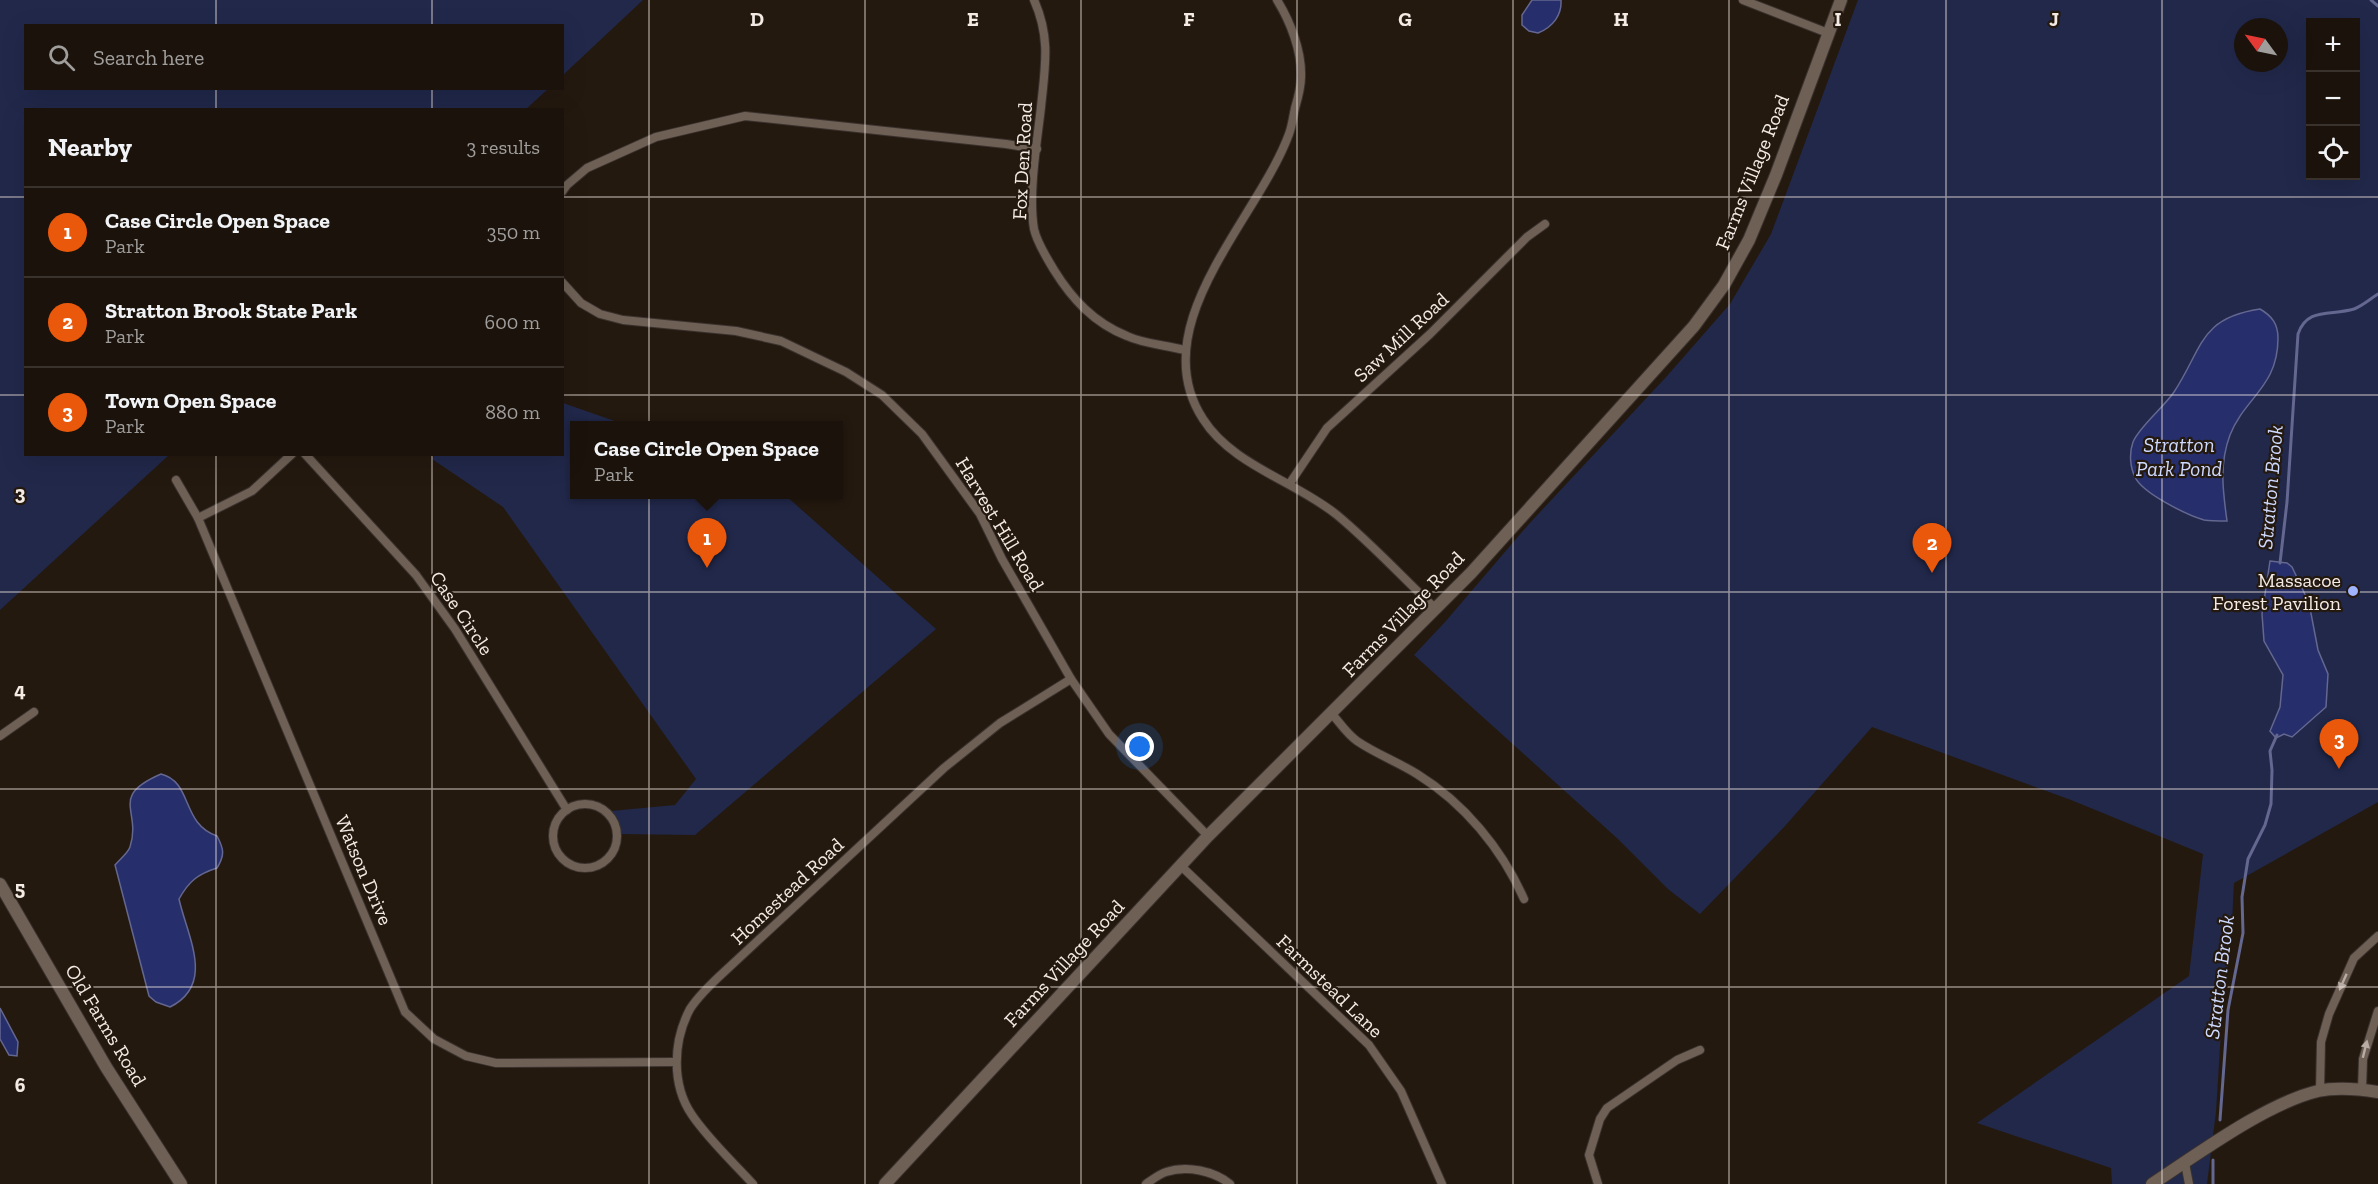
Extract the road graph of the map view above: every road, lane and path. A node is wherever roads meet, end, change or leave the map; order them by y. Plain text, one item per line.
1 (1034, 0) edge
2 (1277, 0) edge
3 (1743, 0) edge
4 (1841, 0) edge
5 (1828, 33) junction
6 (1037, 150) junction
7 (564, 189) edge
8 (1545, 224) dead end
9 (564, 284) edge
10 (1184, 350) junction
11 (290, 456) edge
12 (307, 456) edge
13 (176, 480) dead end
14 (1290, 483) junction
15 (198, 518) junction
16 (1436, 609) junction
17 (1071, 679) junction
18 (34, 712) dead end
19 (1332, 714) junction
20 (0, 736) edge
21 (567, 810) junction
22 (1208, 836) junction
23 (1181, 866) junction
24 (0, 884) edge
25 (1524, 899) dead end
26 (2378, 936) edge
27 (2378, 1011) edge
28 (1700, 1050) dead end
29 (675, 1062) junction
30 (2362, 1090) junction
31 (2320, 1091) junction
32 (2378, 1092) edge
33 (2185, 1162) junction
34 (181, 1184) edge
35 (753, 1184) edge
36 (885, 1184) edge
37 (1146, 1184) edge
38 (1230, 1184) edge
39 (1442, 1184) edge
40 (1598, 1184) edge
41 (2152, 1184) edge
42 (2189, 1184) edge

1 - 6 street, Fox Den Road
2 - 10 street
3 - 5 street
4 - 5 main road, Farms Village Road
5 - 16 main road, Farms Village Road
6 - 7 street
6 - 10 street, Fox Den Road
8 - 14 street, Saw Mill Road
9 - 17 street, Harvest Hill Road
10 - 14 street
11 - 15 street
12 - 21 street, Case Circle
13 - 15 street, Watson Drive
14 - 16 street
15 - 29 street, Watson Drive
16 - 19 main road, Farms Village Road
17 - 22 street, Harvest Hill Road
17 - 29 street, Homestead Road
18 - 20 street
19 - 22 main road, Farms Village Road
19 - 25 street
21 - 21 street
22 - 23 main road, Farms Village Road
23 - 36 main road, Farms Village Road
23 - 39 street, Farmstead Lane
24 - 34 main road, Old Farms Road
26 -> 31 street
30 -> 27 street
28 - 40 street
29 - 35 street, Homestead Road
30 - 31 main road
30 - 32 main road
31 - 33 main road
33 - 41 main road
33 - 42 street
37 - 38 street

